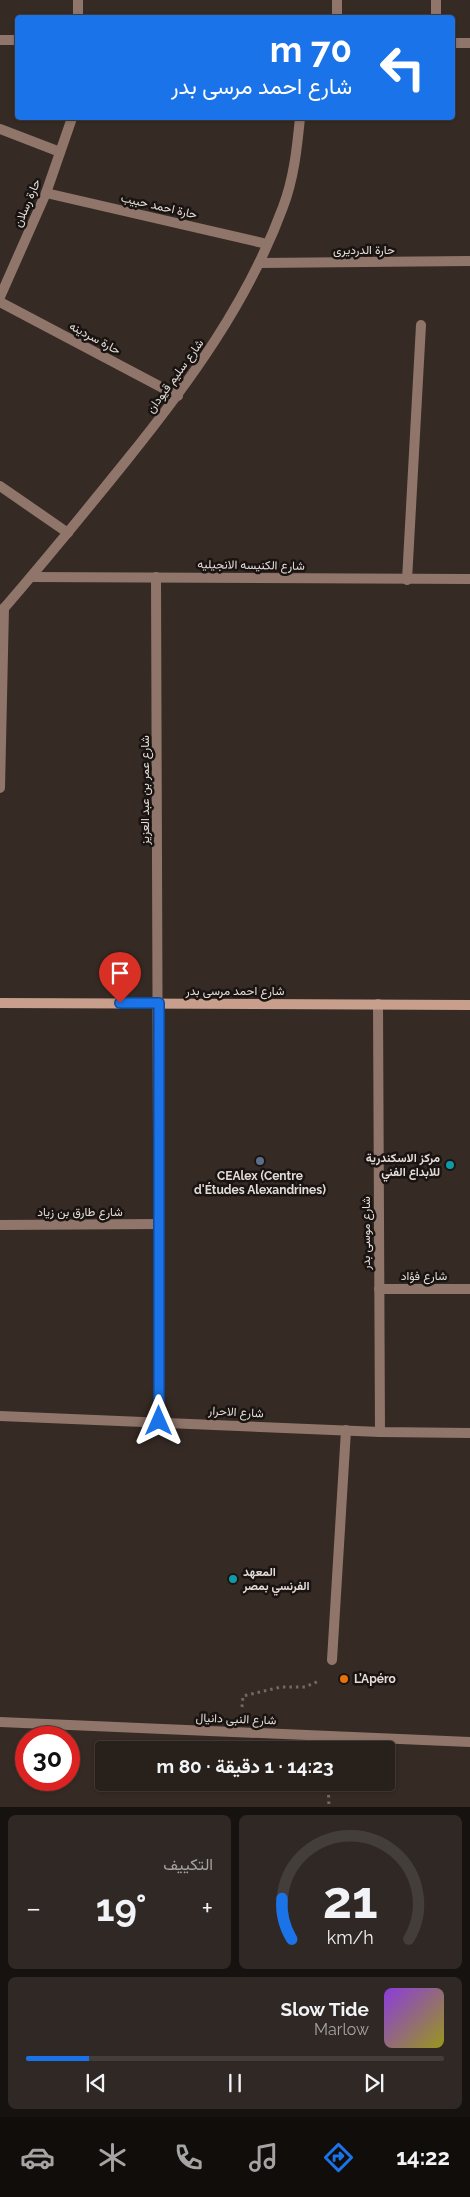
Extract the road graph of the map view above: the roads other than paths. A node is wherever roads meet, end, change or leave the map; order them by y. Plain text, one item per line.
1 (78, 0) edge
2 (337, 0) edge
3 (436, 0) edge
4 (78, 15) edge
5 (337, 15) edge
6 (436, 15) edge
7 (0, 40) edge
8 (15, 40) edge
9 (455, 43) edge
10 (470, 43) edge
11 (71, 120) edge
12 (300, 120) edge
13 (0, 129) edge
14 (60, 152) junction
15 (46, 193) junction
16 (267, 244) junction
17 (470, 261) edge
18 (258, 263) junction
19 (0, 297) edge
20 (0, 302) edge
21 (421, 325) dead end
22 (178, 396) junction
23 (0, 486) edge
24 (68, 533) junction
25 (31, 577) junction
26 (156, 577) junction
27 (470, 579) edge
28 (407, 580) junction
29 (2, 610) edge
30 (0, 788) edge
31 (0, 1003) edge
32 (159, 1003) junction
33 (378, 1004) junction
34 (470, 1005) edge
35 (159, 1224) junction
36 (0, 1225) edge
37 (379, 1289) junction
38 (470, 1289) edge
39 (0, 1416) edge
40 (159, 1421) junction
41 (346, 1430) junction
42 (380, 1432) junction
43 (470, 1433) edge
44 (332, 1660) road end
45 (0, 1722) edge
46 (470, 1742) edge

1 - 4 street
2 - 5 street
3 - 6 street
7 - 8 street
9 - 10 street
11 - 14 street, حارة رسلان
12 - 16 street, شارع سليم قيودان
13 - 14 street
14 - 15 street, حارة رسلان
15 - 16 street, حارة احمد حبيب
15 - 19 street, حارة رسلان
16 - 18 street, شارع سليم قيودان
17 - 18 street, حارة الدرديرى
18 - 22 street, شارع سليم قيودان
20 - 22 street, حارة سردينه
21 - 28 street
22 - 24 street, شارع سليم قيودان
23 - 24 street
24 - 25 street, شارع سليم قيودان
25 - 26 street, شارع الكنيسه الانجيليه
25 - 29 street, شارع سليم قيودان
26 - 28 street, شارع الكنيسه الانجيليه
26 - 32 street, شارع عمر بن عبد العزيز
27 - 28 street, شارع الكنيسه الانجيليه
29 - 30 street
31 - 32 street, شارع احمد مرسى بدر
32 - 33 street, شارع احمد مرسى بدر
32 - 35 street, شارع عمر بن عبد العزيز
33 - 34 street, شارع احمد مرسى بدر
33 - 37 street, شارع موسى بدر
35 - 36 street, شارع طارق بن زياد
35 - 40 street, شارع عمر بن عبد العزيز
37 - 38 street, شارع فؤاد
37 - 42 street, شارع موسى بدر
39 - 40 street, شارع الاحرار
40 - 41 street, شارع الاحرار
41 - 42 street, شارع الاحرار
41 - 44 street
42 - 43 street, شارع الاحرار
45 - 46 street, شارع النبى دانيال

